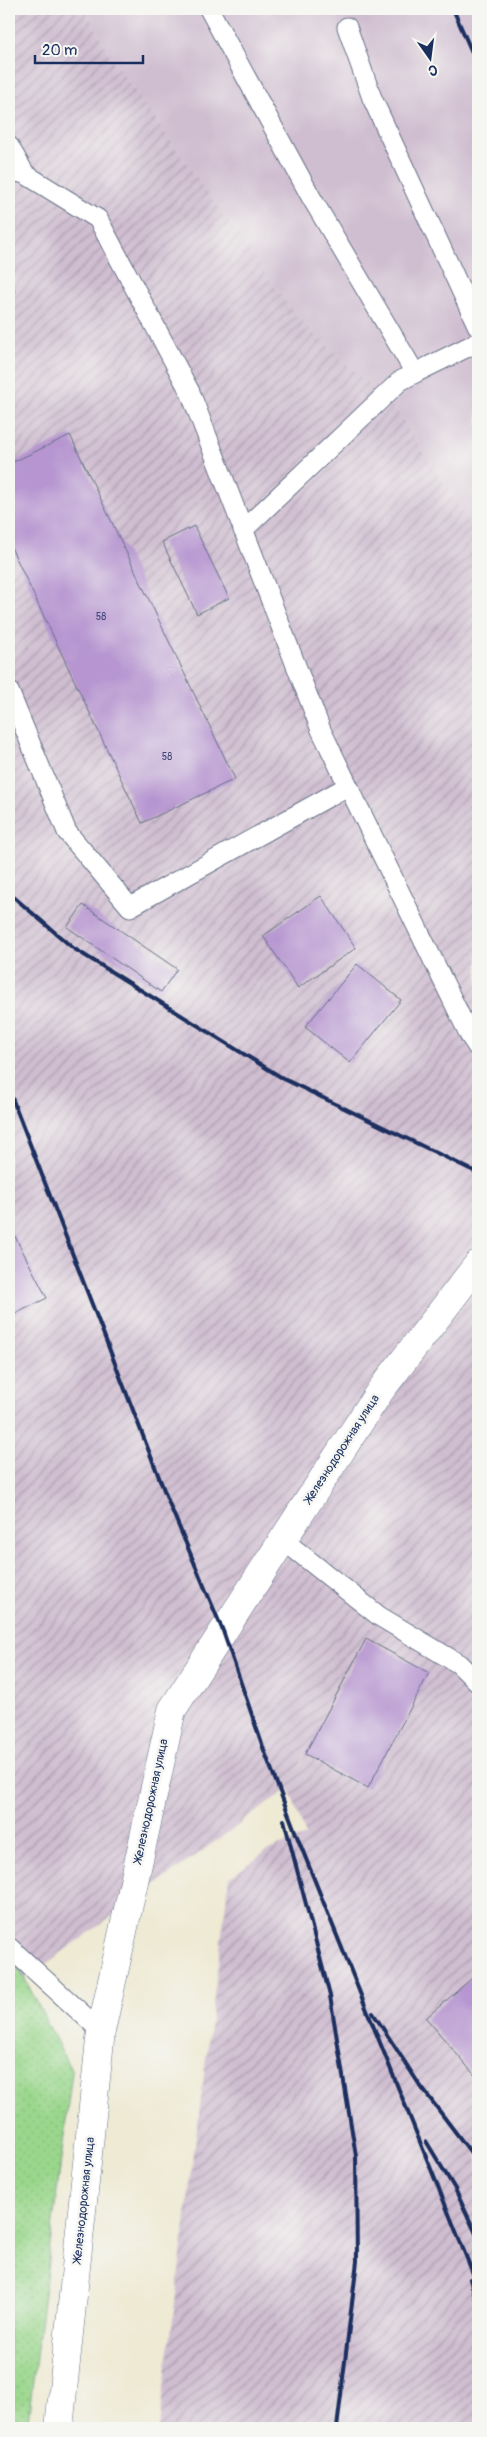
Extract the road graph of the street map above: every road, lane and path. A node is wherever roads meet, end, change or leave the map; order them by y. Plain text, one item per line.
1 (209, 9) edge
2 (348, 27) dead end
3 (9, 146) edge
4 (17, 172) edge
5 (478, 327) edge
6 (478, 342) edge
7 (415, 372) junction
8 (243, 530) junction
9 (9, 691) edge
10 (348, 786) junction
11 (478, 1048) edge
12 (478, 1264) edge
13 (283, 1540) junction
14 (478, 1683) edge
15 (9, 1947) edge
16 (101, 2031) junction
17 (59, 2428) edge

1 - 7 lane
2 - 5 lane
3 - 4 lane
4 - 8 lane
6 - 7 lane
7 - 8 lane
8 - 10 lane
9 - 10 lane
10 - 11 lane
12 - 13 street, Железнодорожная улица
13 - 14 lane
13 - 16 street, Железнодорожная улица
15 - 16 lane
16 - 17 street, Железнодорожная улица

